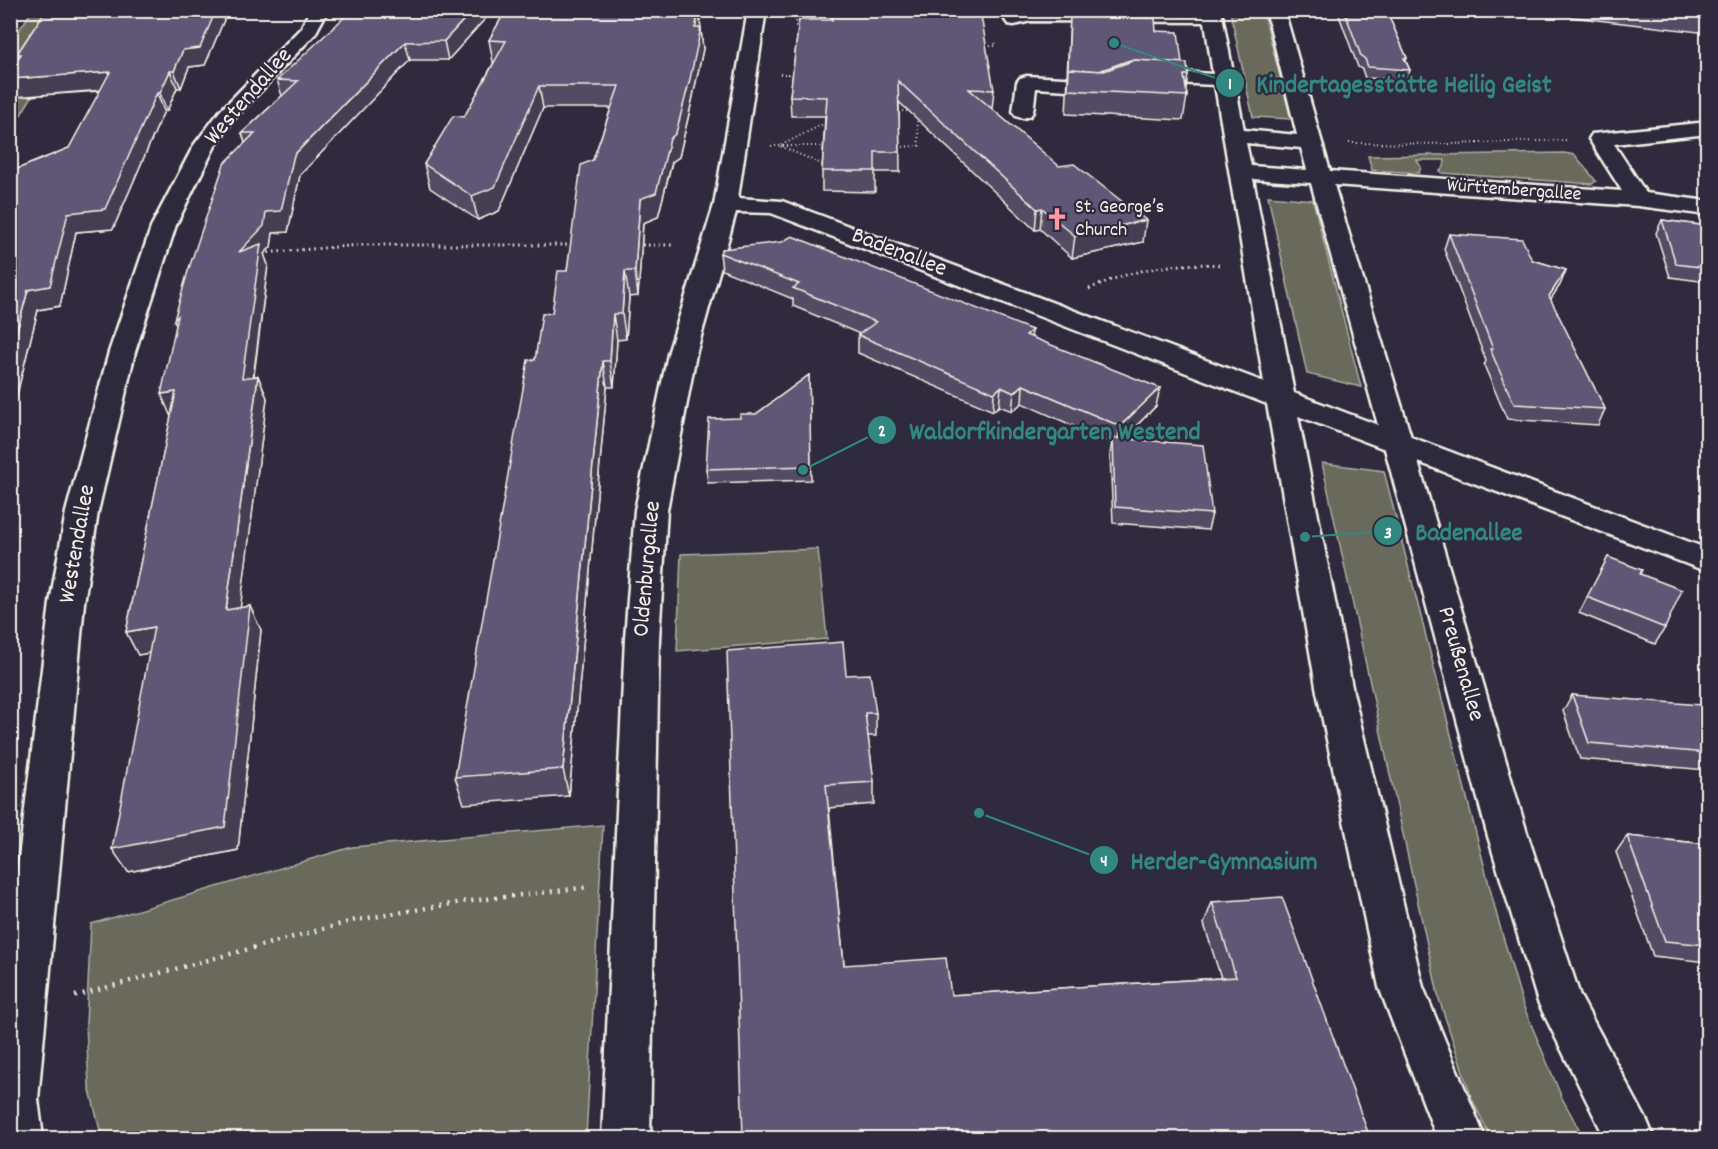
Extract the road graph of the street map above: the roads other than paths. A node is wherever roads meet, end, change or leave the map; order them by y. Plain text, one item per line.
1 (319, 10) edge
2 (758, 10) edge
3 (1275, 10) edge
4 (1212, 14) edge
5 (1014, 20) dead end
6 (1224, 80) junction
7 (1023, 112) dead end
8 (1707, 128) edge
9 (1233, 136) junction
10 (1310, 142) junction
11 (1242, 172) junction
12 (1320, 179) junction
13 (1638, 200) junction
14 (726, 205) junction
15 (1707, 208) edge
16 (1281, 399) junction
17 (1398, 443) junction
18 (1707, 561) edge
19 (19, 1138) edge
20 (626, 1138) edge
21 (1461, 1138) edge
22 (1630, 1138) edge

1 - 19 street, Westendallee
2 - 14 street, Oldenburgallee
3 - 10 street, Preußenallee
4 - 5 street
4 - 6 street
6 - 7 street
6 - 9 street
8 - 13 street
9 - 10 street
9 - 11 street
10 - 12 street, Preußenallee
11 - 12 street
11 - 16 street
12 - 13 street, Württembergallee
12 - 17 street, Preußenallee
13 - 15 street, Württembergallee
14 - 16 street, Badenallee
14 - 20 street, Oldenburgallee
16 - 17 street, Badenallee
16 - 21 street
17 - 18 street, Badenallee
17 - 22 street, Preußenallee

